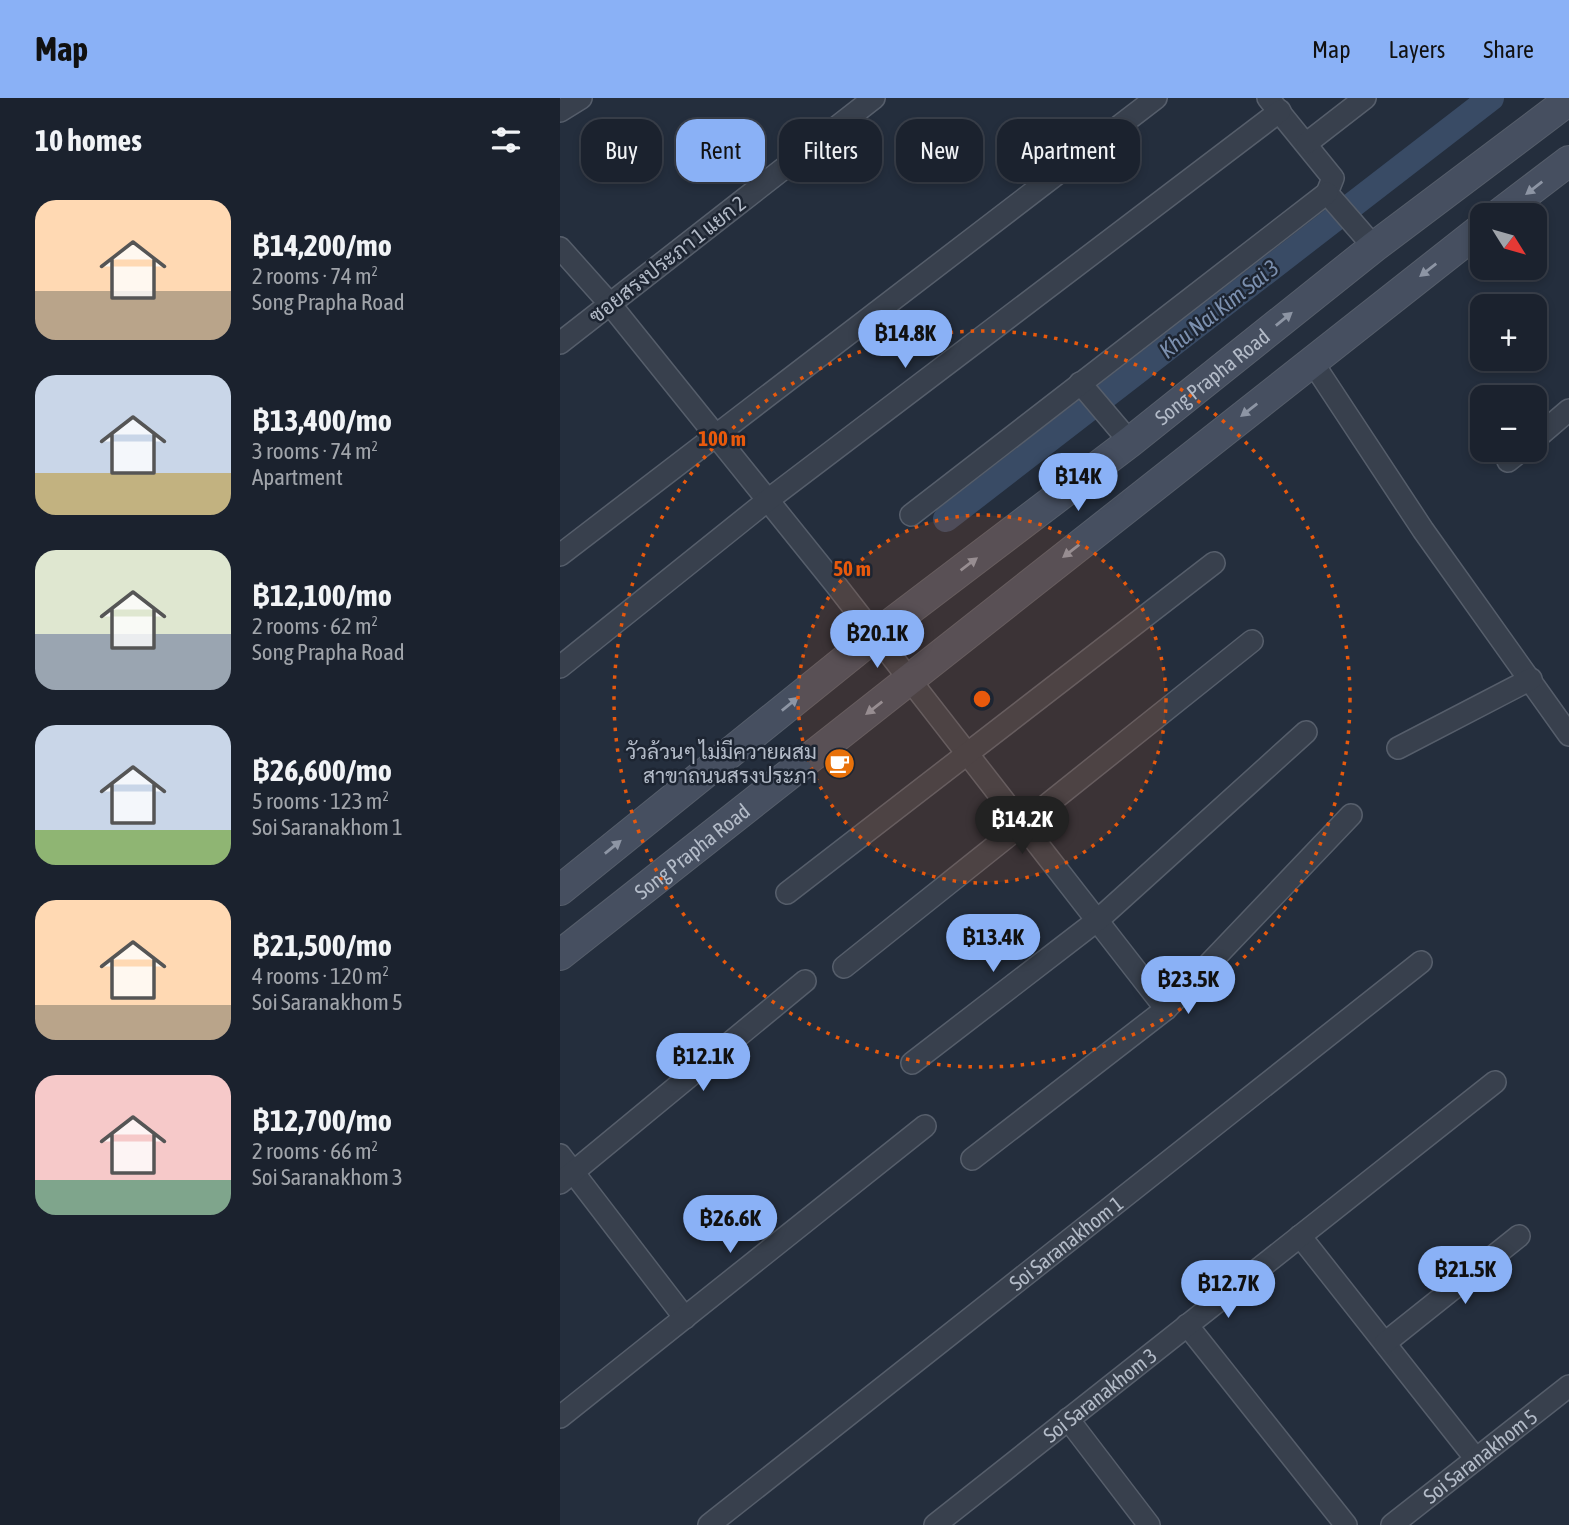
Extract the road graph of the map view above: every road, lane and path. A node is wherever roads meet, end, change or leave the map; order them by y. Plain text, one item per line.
1 (581, 98) edge
2 (874, 98) edge
3 (1156, 98) edge
4 (1365, 98) edge
5 (1569, 100) edge
6 (1274, 104) edge
7 (560, 111) edge
8 (1307, 143) junction
9 (1569, 161) edge
10 (1334, 200) junction
11 (1514, 203) edge
12 (1367, 237) junction
13 (1470, 237) edge
14 (560, 248) edge
15 (610, 304) junction
16 (560, 343) edge
17 (1311, 360) junction
18 (1084, 387) junction
19 (1569, 410) edge
20 (1547, 429) edge
21 (715, 434) junction
22 (1130, 442) junction
23 (768, 500) junction
24 (911, 515) dead end
25 (560, 555) edge
26 (1214, 563) dead end
27 (876, 635) junction
28 (1252, 641) dead end
29 (560, 667) edge
30 (910, 679) junction
31 (1531, 679) junction
32 (1306, 732) dead end
33 (1569, 735) edge
34 (1398, 748) dead end
35 (968, 754) junction
36 (1351, 815) dead end
37 (1023, 824) junction
38 (560, 890) edge
39 (787, 893) dead end
40 (1099, 919) junction
41 (560, 955) edge
42 (1421, 962) dead end
43 (844, 967) dead end
44 (805, 981) dead end
45 (1166, 1009) junction
46 (912, 1063) dead end
47 (1495, 1082) dead end
48 (925, 1126) dead end
49 (560, 1154) edge
50 (972, 1159) dead end
51 (567, 1177) edge
52 (1300, 1236) junction
53 (1519, 1236) dead end
54 (685, 1318) junction
55 (1187, 1325) junction
56 (1385, 1343) junction
57 (1569, 1386) edge
58 (560, 1417) edge
59 (1068, 1419) junction
60 (1476, 1459) junction
61 (949, 1521) edge
62 (709, 1525) edge
63 (1149, 1525) edge
64 (1346, 1525) edge
65 (1392, 1525) edge

1 - 7 street
2 - 15 street, ซอยสรงประภา 1 แยก 2
3 - 21 street
4 - 8 street
5 - 12 main road, Song Prapha Road
6 - 8 street
6 - 23 street
8 - 10 street
9 -> 11 main road
10 - 12 street
10 - 18 street
22 -> 12 main road, Song Prapha Road
13 -> 17 main road, Song Prapha Road
14 - 15 street
15 - 16 street, ซอยสรงประภา 1 แยก 2
15 - 21 street
17 -> 30 main road, Song Prapha Road
17 - 31 street
18 - 22 street
18 - 24 street
19 - 20 street
21 - 23 street
21 - 25 street
27 -> 22 main road, Song Prapha Road
23 - 27 street
23 - 29 street
26 - 35 street
27 - 30 street
38 -> 27 main road, Song Prapha Road
28 - 37 street
30 - 35 street
30 -> 41 main road, Song Prapha Road
31 - 33 street
31 - 34 street
32 - 40 street
35 - 37 street
35 - 39 street
36 - 45 street
37 - 40 street
37 - 43 street
40 - 45 street
40 - 46 street
42 - 62 street, Soi Saranakhom 1
44 - 51 street
45 - 50 street
47 - 52 street, Soi Saranakhom 3
48 - 54 street
49 - 51 street
51 - 54 street
52 - 55 street, Soi Saranakhom 3
52 - 56 street
53 - 56 street
54 - 58 street
55 - 59 street, Soi Saranakhom 3
55 - 64 street
56 - 60 street
57 - 60 street, Soi Saranakhom 5
59 - 61 street, Soi Saranakhom 3
59 - 63 street
60 - 65 street, Soi Saranakhom 5

